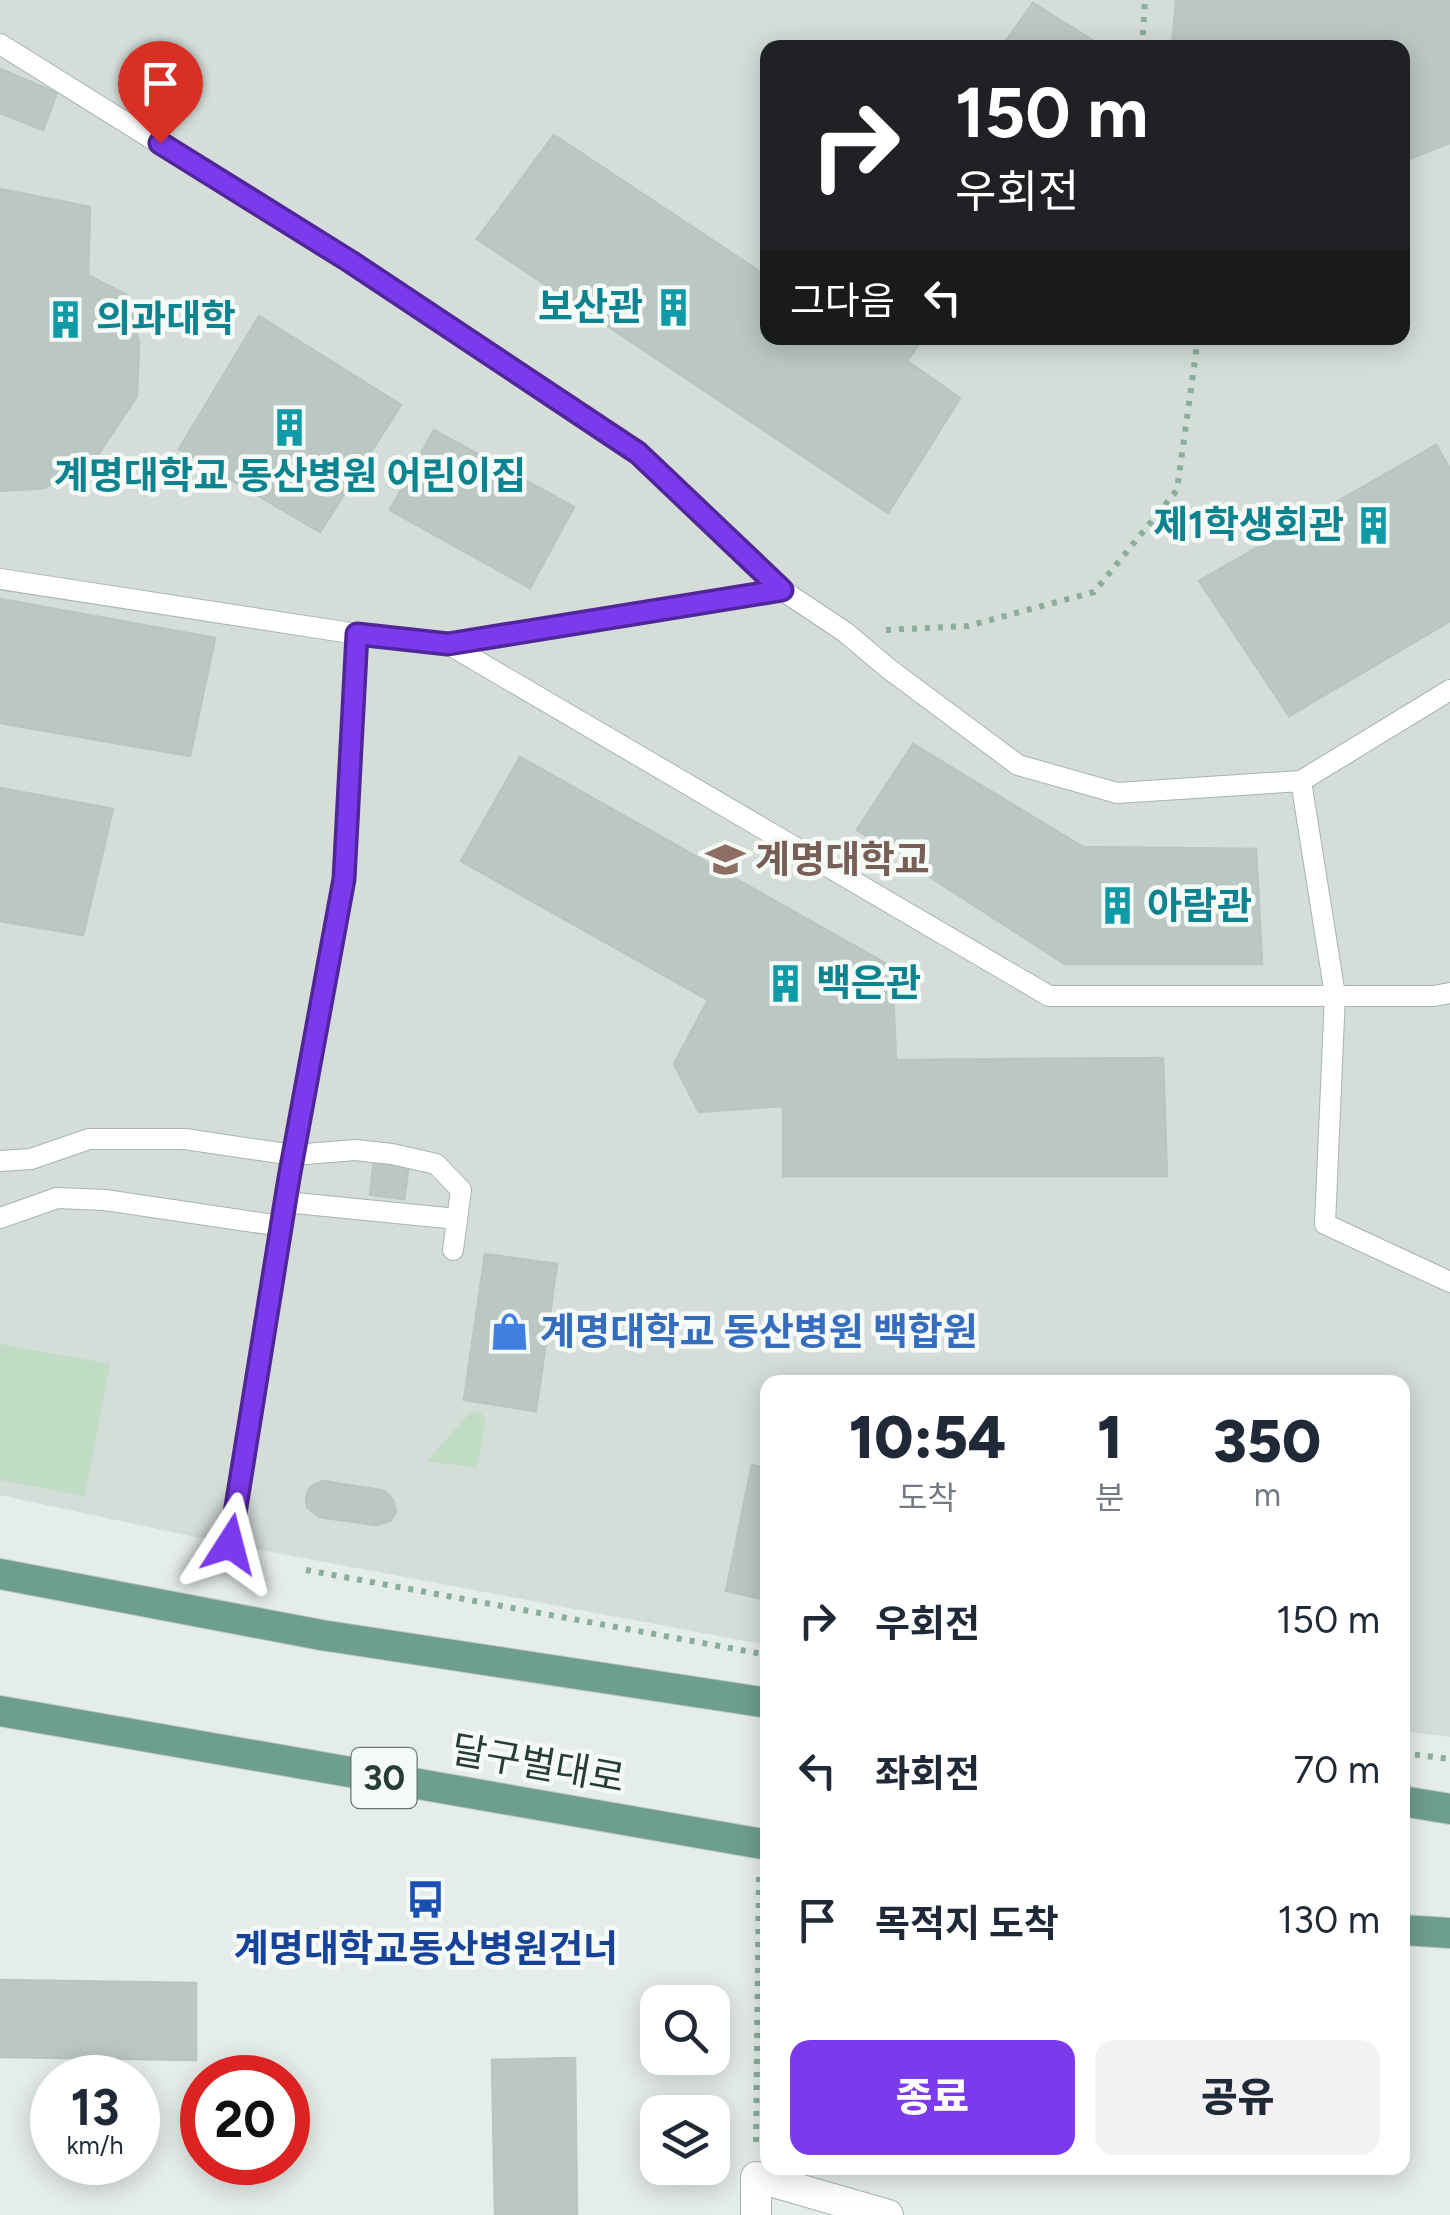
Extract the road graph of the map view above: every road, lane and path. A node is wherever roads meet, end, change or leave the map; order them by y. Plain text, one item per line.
1 (1145, 0) edge
2 (1142, 40) edge
3 (0, 44) edge
4 (1197, 345) edge
5 (0, 580) edge
6 (782, 590) junction
7 (845, 632) junction
8 (357, 634) junction
9 (448, 644) junction
10 (1450, 690) edge
11 (1301, 782) junction
12 (1450, 993) edge
13 (1336, 995) junction
14 (293, 1155) junction
15 (0, 1161) edge
16 (285, 1202) junction
17 (0, 1218) edge
18 (457, 1219) junction
19 (281, 1226) junction
20 (453, 1250) dead end
21 (1450, 1282) edge
22 (230, 1544) dead end
23 (306, 1570) dead end
24 (0, 1574) edge
25 (760, 1654) edge
26 (760, 1702) edge
27 (0, 1711) edge
28 (1410, 1754) edge
29 (1450, 1759) edge
30 (1410, 1802) edge
31 (1450, 1808) edge
32 (760, 1843) edge
33 (1410, 1931) edge
34 (1450, 1934) edge
35 (760, 2011) edge
36 (756, 2178) junction
37 (756, 2215) edge
38 (888, 2215) edge

1 - 2 path
3 - 6 lane
4 - 7 path
5 - 8 lane
6 - 7 lane
6 - 9 lane
7 - 11 lane
8 - 9 lane
8 - 14 lane
9 - 13 lane
10 - 11 lane
11 - 13 lane
12 - 13 lane
13 - 21 lane
14 - 15 lane
14 - 16 lane
14 - 18 lane
16 - 18 lane
16 - 19 lane
17 - 19 lane
18 - 20 lane
19 - 22 lane
23 - 25 path
24 - 26 main road
27 - 32 main road, 달구벌대로 / 30
28 - 29 path
30 - 31 main road
33 - 34 main road
35 - 36 path
36 - 37 street
36 - 38 street

